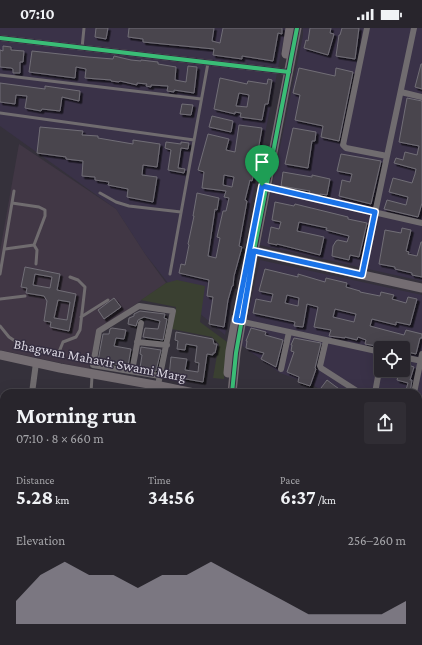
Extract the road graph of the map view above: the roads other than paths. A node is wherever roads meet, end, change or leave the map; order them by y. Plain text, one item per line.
1 (84, 28) edge
2 (290, 28) edge
3 (296, 28) edge
4 (367, 28) edge
5 (414, 28) edge
6 (0, 38) edge
7 (82, 48) junction
8 (208, 63) junction
9 (286, 72) junction
10 (0, 75) edge
11 (401, 92) junction
12 (422, 97) edge
13 (201, 99) junction
14 (0, 113) edge
15 (194, 140) junction
16 (387, 156) junction
17 (264, 187) junction
18 (14, 191) dead end
19 (100, 193) dead end
20 (12, 203) junction
21 (181, 212) junction
22 (375, 212) junction
23 (422, 223) edge
24 (34, 245) junction
25 (5, 249) junction
26 (252, 251) junction
27 (36, 264) dead end
28 (0, 274) edge
29 (170, 274) dead end
30 (362, 275) junction
31 (70, 277) dead end
32 (422, 288) edge
33 (25, 296) dead end
34 (0, 299) edge
35 (108, 300) dead end
36 (81, 317) junction
37 (239, 320) junction
38 (140, 323) dead end
39 (0, 326) edge
40 (289, 332) junction
41 (326, 340) junction
42 (137, 342) junction
43 (167, 345) junction
44 (374, 350) edge
45 (422, 354) edge
46 (0, 355) edge
47 (410, 359) edge
48 (421, 361) edge
49 (36, 363) junction
50 (281, 369) dead end
51 (132, 371) junction
52 (92, 374) junction
53 (160, 376) junction
54 (378, 377) edge
55 (158, 385) junction
56 (33, 389) edge
57 (91, 389) edge
58 (176, 389) edge
59 (227, 389) edge
60 (232, 389) edge
61 (354, 389) edge
62 (376, 389) edge
63 (415, 389) edge

1 - 7 lane
2 - 9 street
3 - 9 street
4 - 16 street
5 - 11 street
6 - 7 street
7 - 8 street
8 - 9 street
8 - 13 lane
9 - 17 street
10 - 13 lane
11 - 12 street
11 - 16 street
13 - 15 lane
14 - 15 lane
15 - 21 lane
16 - 22 street
17 - 22 street
17 - 26 street
18 - 20 lane
19 - 21 lane
20 - 24 lane
20 - 25 lane
21 - 29 lane
22 - 23 street
22 - 30 street
24 - 25 lane
24 - 27 lane
25 - 28 lane
26 - 30 street
26 - 37 street
30 - 32 street
31 - 36 lane
33 - 34 lane
35 - 36 lane
36 - 39 lane
37 - 40 street
37 - 59 street
37 - 60 street
38 - 42 street
40 - 41 street
40 - 50 street
41 - 44 street
41 - 61 street
42 - 43 street
42 - 51 street
43 - 51 street
43 - 53 street
45 - 48 street
46 - 49 street, Bhagwan Mahavir Swami Marg
47 - 48 street
48 - 63 street
49 - 52 street, Bhagwan Mahavir Swami Marg
49 - 56 street
51 - 53 street
52 - 55 street, Bhagwan Mahavir Swami Marg
52 - 57 lane
53 - 55 street
54 - 62 street
55 - 58 street, Bhagwan Mahavir Swami Marg

